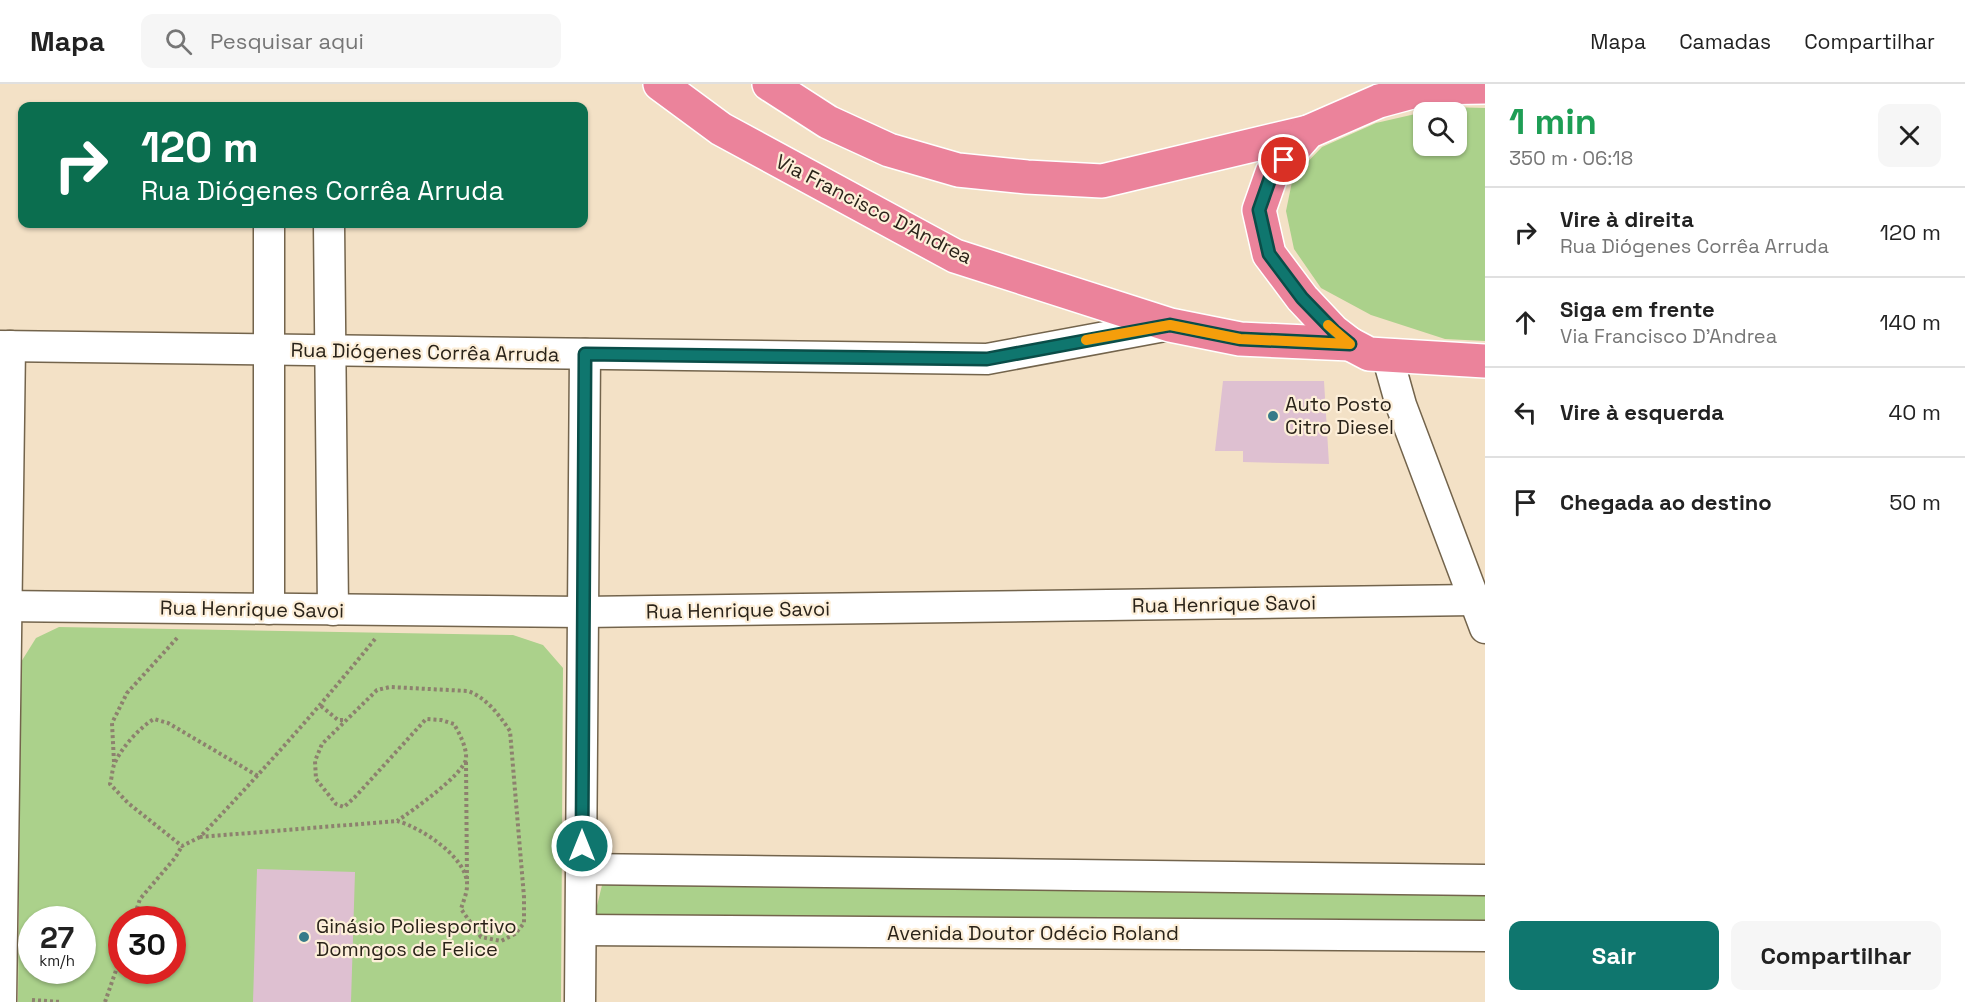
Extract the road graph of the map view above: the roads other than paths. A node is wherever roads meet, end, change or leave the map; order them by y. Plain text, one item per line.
1 (660, 84) edge
2 (769, 84) edge
3 (1428, 86) edge
4 (1485, 87) edge
5 (1308, 132) junction
6 (269, 228) edge
7 (329, 228) edge
8 (1170, 325) junction
9 (1350, 344) junction
10 (5, 346) edge
11 (268, 350) junction
12 (330, 351) junction
13 (585, 354) junction
14 (1387, 356) junction
15 (1485, 361) edge
16 (1475, 600) junction
17 (4, 606) edge
18 (269, 609) junction
19 (333, 610) junction
20 (583, 612) junction
21 (1485, 628) edge
22 (582, 869) junction
23 (2, 870) edge
24 (1485, 880) edge
25 (1, 928) edge
26 (581, 930) junction
27 (1485, 936) edge
28 (1, 1002) edge
29 (580, 1002) edge

1 - 8 highway, Via Francisco D'Andrea
2 - 5 highway
3 - 4 highway
3 - 5 highway
5 - 9 highway
6 - 11 street
7 - 12 street
8 - 9 highway, Via Francisco D'Andrea
8 - 13 street, Rua Diógenes Corrêa Arruda
9 - 14 highway
10 - 11 street, Rua Diógenes Corrêa Arruda
10 - 17 street
11 - 12 street, Rua Diógenes Corrêa Arruda
11 - 18 street
12 - 13 street, Rua Diógenes Corrêa Arruda
12 - 19 street
13 - 20 street
14 - 15 highway
14 - 16 street
16 - 20 street, Rua Henrique Savoi
16 - 21 street
17 - 18 street, Rua Henrique Savoi
17 - 23 street
18 - 19 street, Rua Henrique Savoi
19 - 20 street, Rua Henrique Savoi
20 - 22 street
22 - 24 street
22 - 26 street
23 - 25 street
25 - 28 street
26 - 27 street, Avenida Doutor Odécio Roland
26 - 29 street

